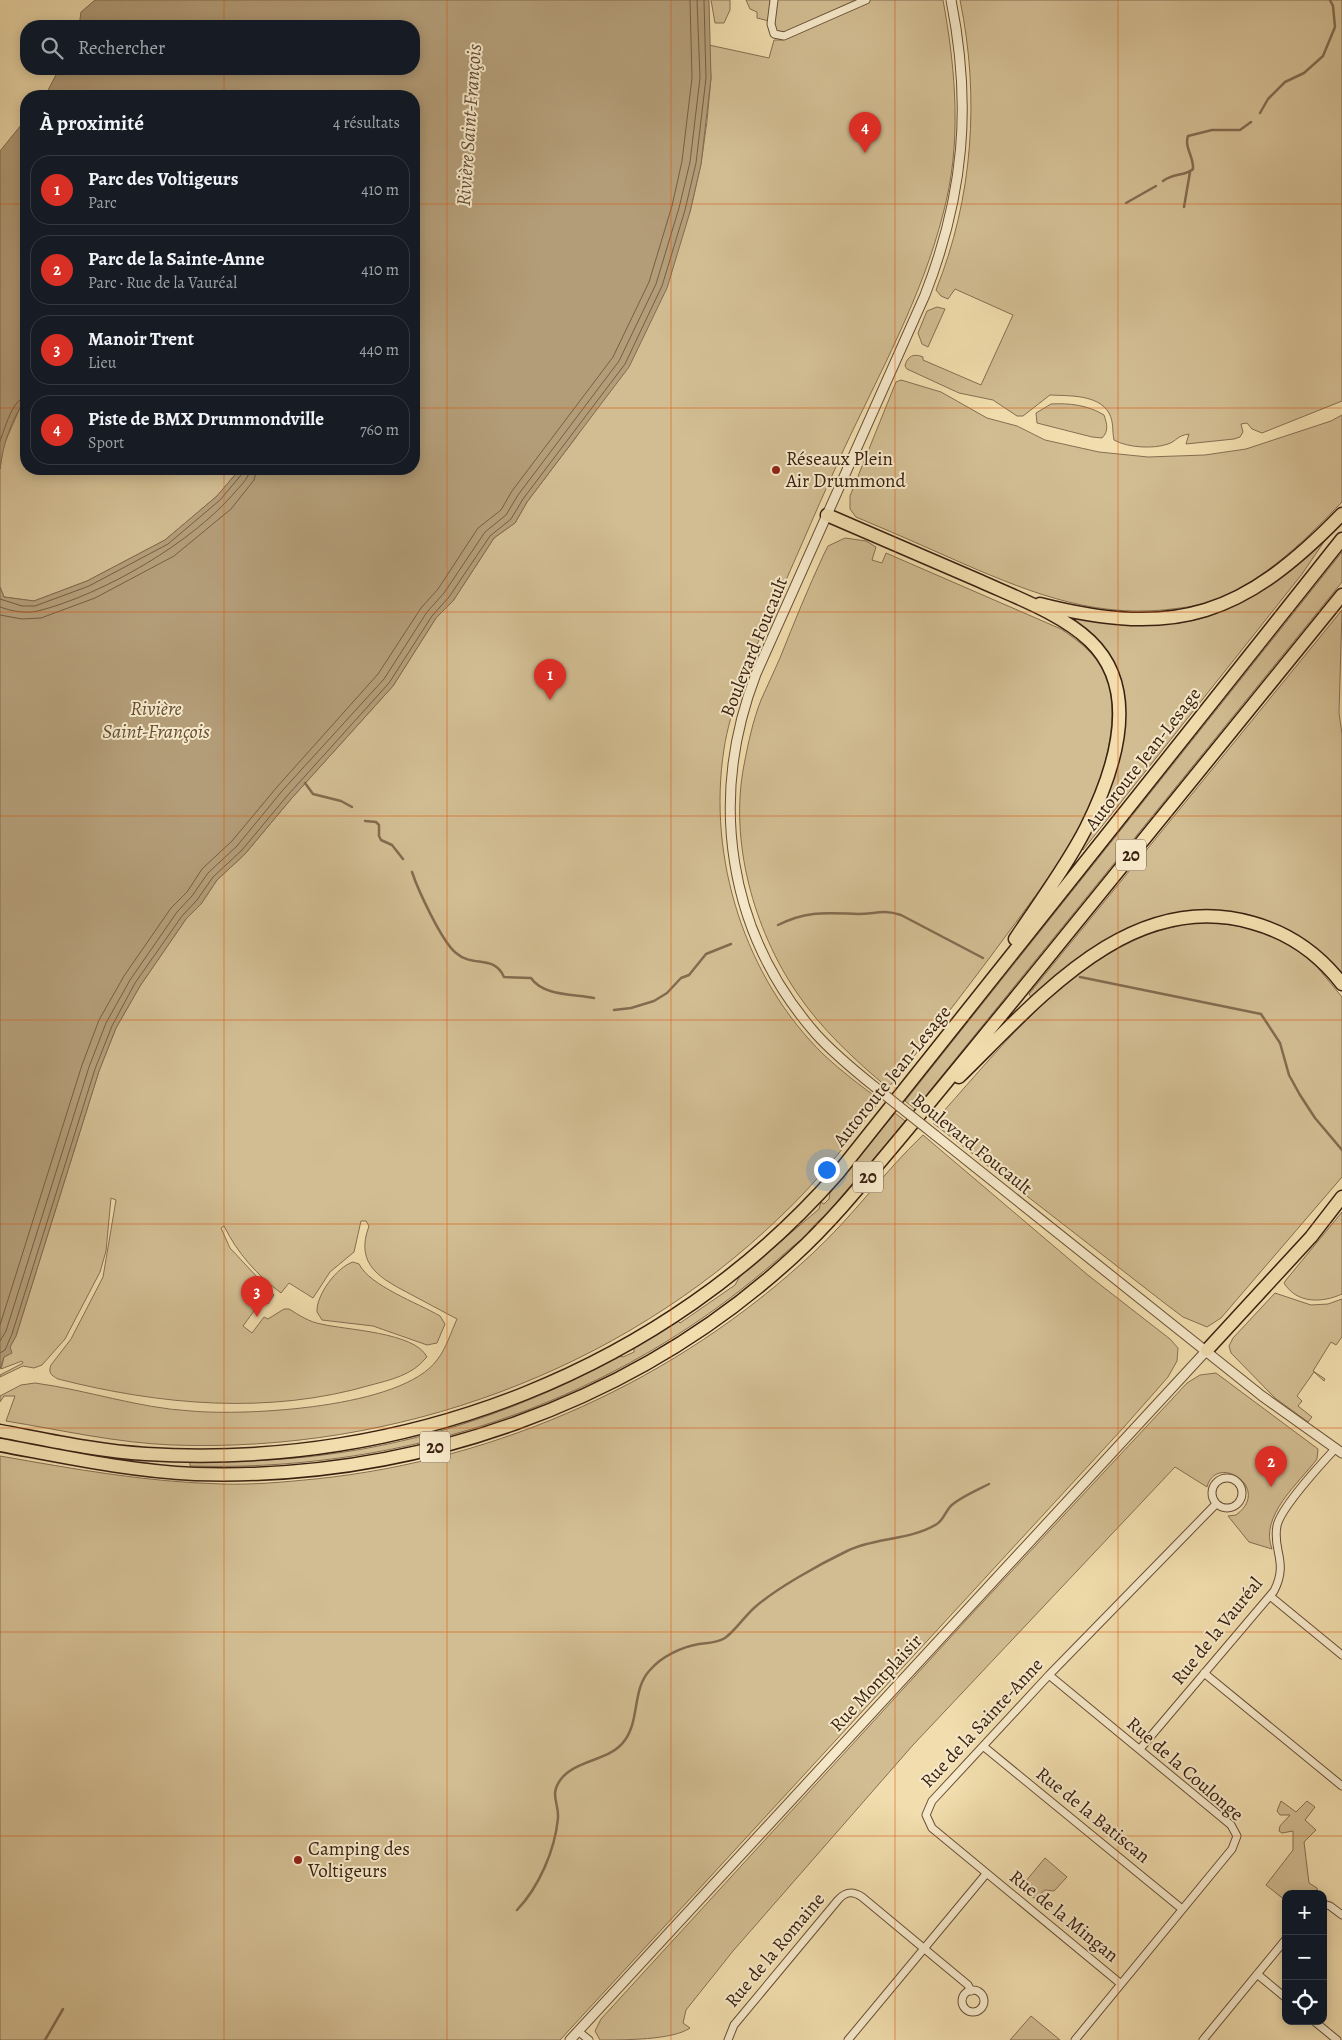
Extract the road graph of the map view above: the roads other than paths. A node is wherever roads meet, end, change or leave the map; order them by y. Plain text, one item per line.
1 (774, 0) edge
2 (866, 0) edge
3 (951, 0) edge
4 (1342, 514) edge
5 (827, 515) junction
6 (1342, 539) edge
7 (1342, 595) edge
8 (1020, 598) junction
9 (1342, 984) edge
10 (973, 1004) junction
11 (920, 1115) junction
12 (1342, 1191) edge
13 (1342, 1197) edge
14 (1333, 1209) junction
15 (1207, 1350) junction
16 (0, 1430) edge
17 (0, 1445) edge
18 (1338, 1451) edge
19 (1216, 1504) junction
20 (1270, 1596) junction
21 (1342, 1655) edge
22 (1204, 1673) junction
23 (1049, 1675) junction
24 (983, 1746) junction
25 (1140, 1749) junction
26 (1342, 1786) edge
27 (986, 1874) junction
28 (1327, 1905) edge
29 (1182, 1909) junction
30 (1342, 1915) edge
31 (1282, 1944) edge
32 (924, 1948) junction
33 (1257, 1974) junction
34 (1121, 1984) junction
35 (971, 1991) dead end
36 (1282, 1995) edge
37 (1319, 2025) edge
38 (578, 2031) junction
39 (570, 2040) edge
40 (589, 2040) edge
41 (728, 2040) edge
42 (848, 2040) edge
43 (1075, 2040) edge
44 (1203, 2040) edge
45 (1337, 2040) edge

1 - 2 street
3 - 5 street, Boulevard Foucault
4 - 8 highway
5 - 8 highway
5 - 15 street, Boulevard Foucault, bridge
6 - 10 highway, Autoroute Jean-Lesage / 20
7 - 11 highway, 20
8 - 10 highway
9 - 11 highway
10 - 16 highway, Autoroute Jean-Lesage / 20
11 - 17 highway, 20
12 - 14 highway
13 - 14 highway
14 - 15 highway
15 - 18 street, Boulevard Foucault
15 - 38 street, Rue Montplaisir
18 - 20 street, Rue de la Vauréal
19 - 19 street
19 - 23 street, Rue de la Sainte-Anne
20 - 21 street
20 - 22 street, Rue de la Vauréal
22 - 25 street, Rue de la Vauréal
22 - 26 street
23 - 24 street, Rue de la Sainte-Anne
23 - 25 street, Rue de la Coulonge
24 - 27 street, Rue de la Sainte-Anne
24 - 29 street, Rue de la Batiscan
25 - 29 street, Rue de la Coulonge
27 - 32 street
27 - 34 street, Rue de la Mingan
28 - 30 street
29 - 34 street, Rue de la Coulonge
31 - 33 street
32 - 35 street, Rue de la Romaine
32 - 41 street, Rue de la Romaine
32 - 42 street
33 - 36 street
33 - 44 street
34 - 43 street, Rue de la Coulonge
37 - 45 street
38 - 39 street, Rue Montplaisir
38 - 40 street

